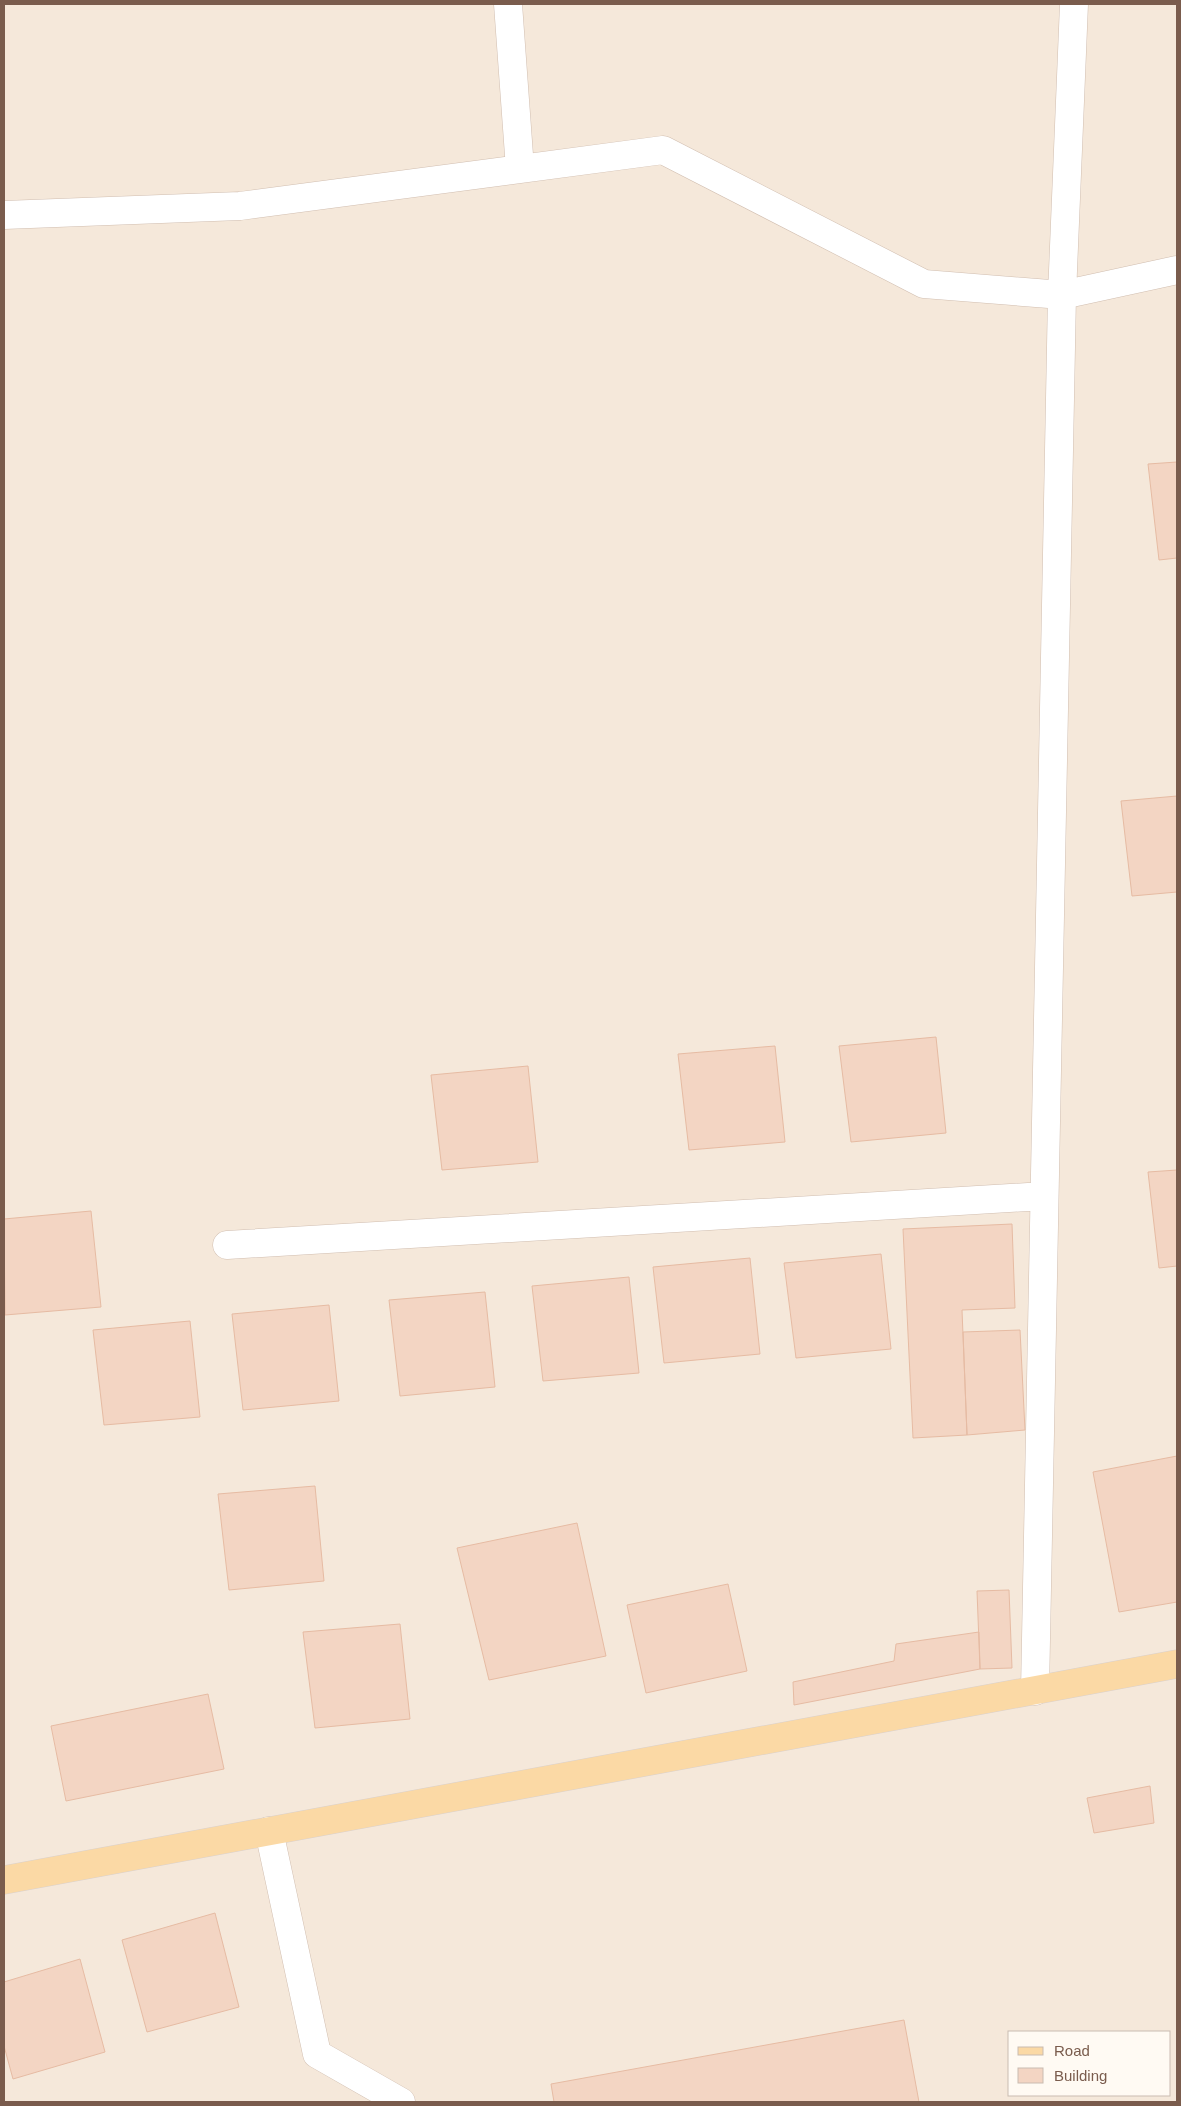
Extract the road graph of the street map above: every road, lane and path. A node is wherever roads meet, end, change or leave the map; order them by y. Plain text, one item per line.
1 (508, 4) edge
2 (1074, 4) edge
3 (520, 169) junction
4 (4, 215) edge
5 (1177, 270) edge
6 (1062, 296) junction
7 (1044, 1196) junction
8 (226, 1245) dead end
9 (1177, 1664) edge
10 (1035, 1692) junction
11 (269, 1831) junction
12 (4, 1880) edge
13 (401, 2102) edge

1 - 3 street
2 - 6 street
3 - 4 street
3 - 6 street
5 - 6 street
6 - 7 street
7 - 8 street
7 - 10 street
9 - 10 main road
10 - 11 main road
11 - 12 main road
11 - 13 street

